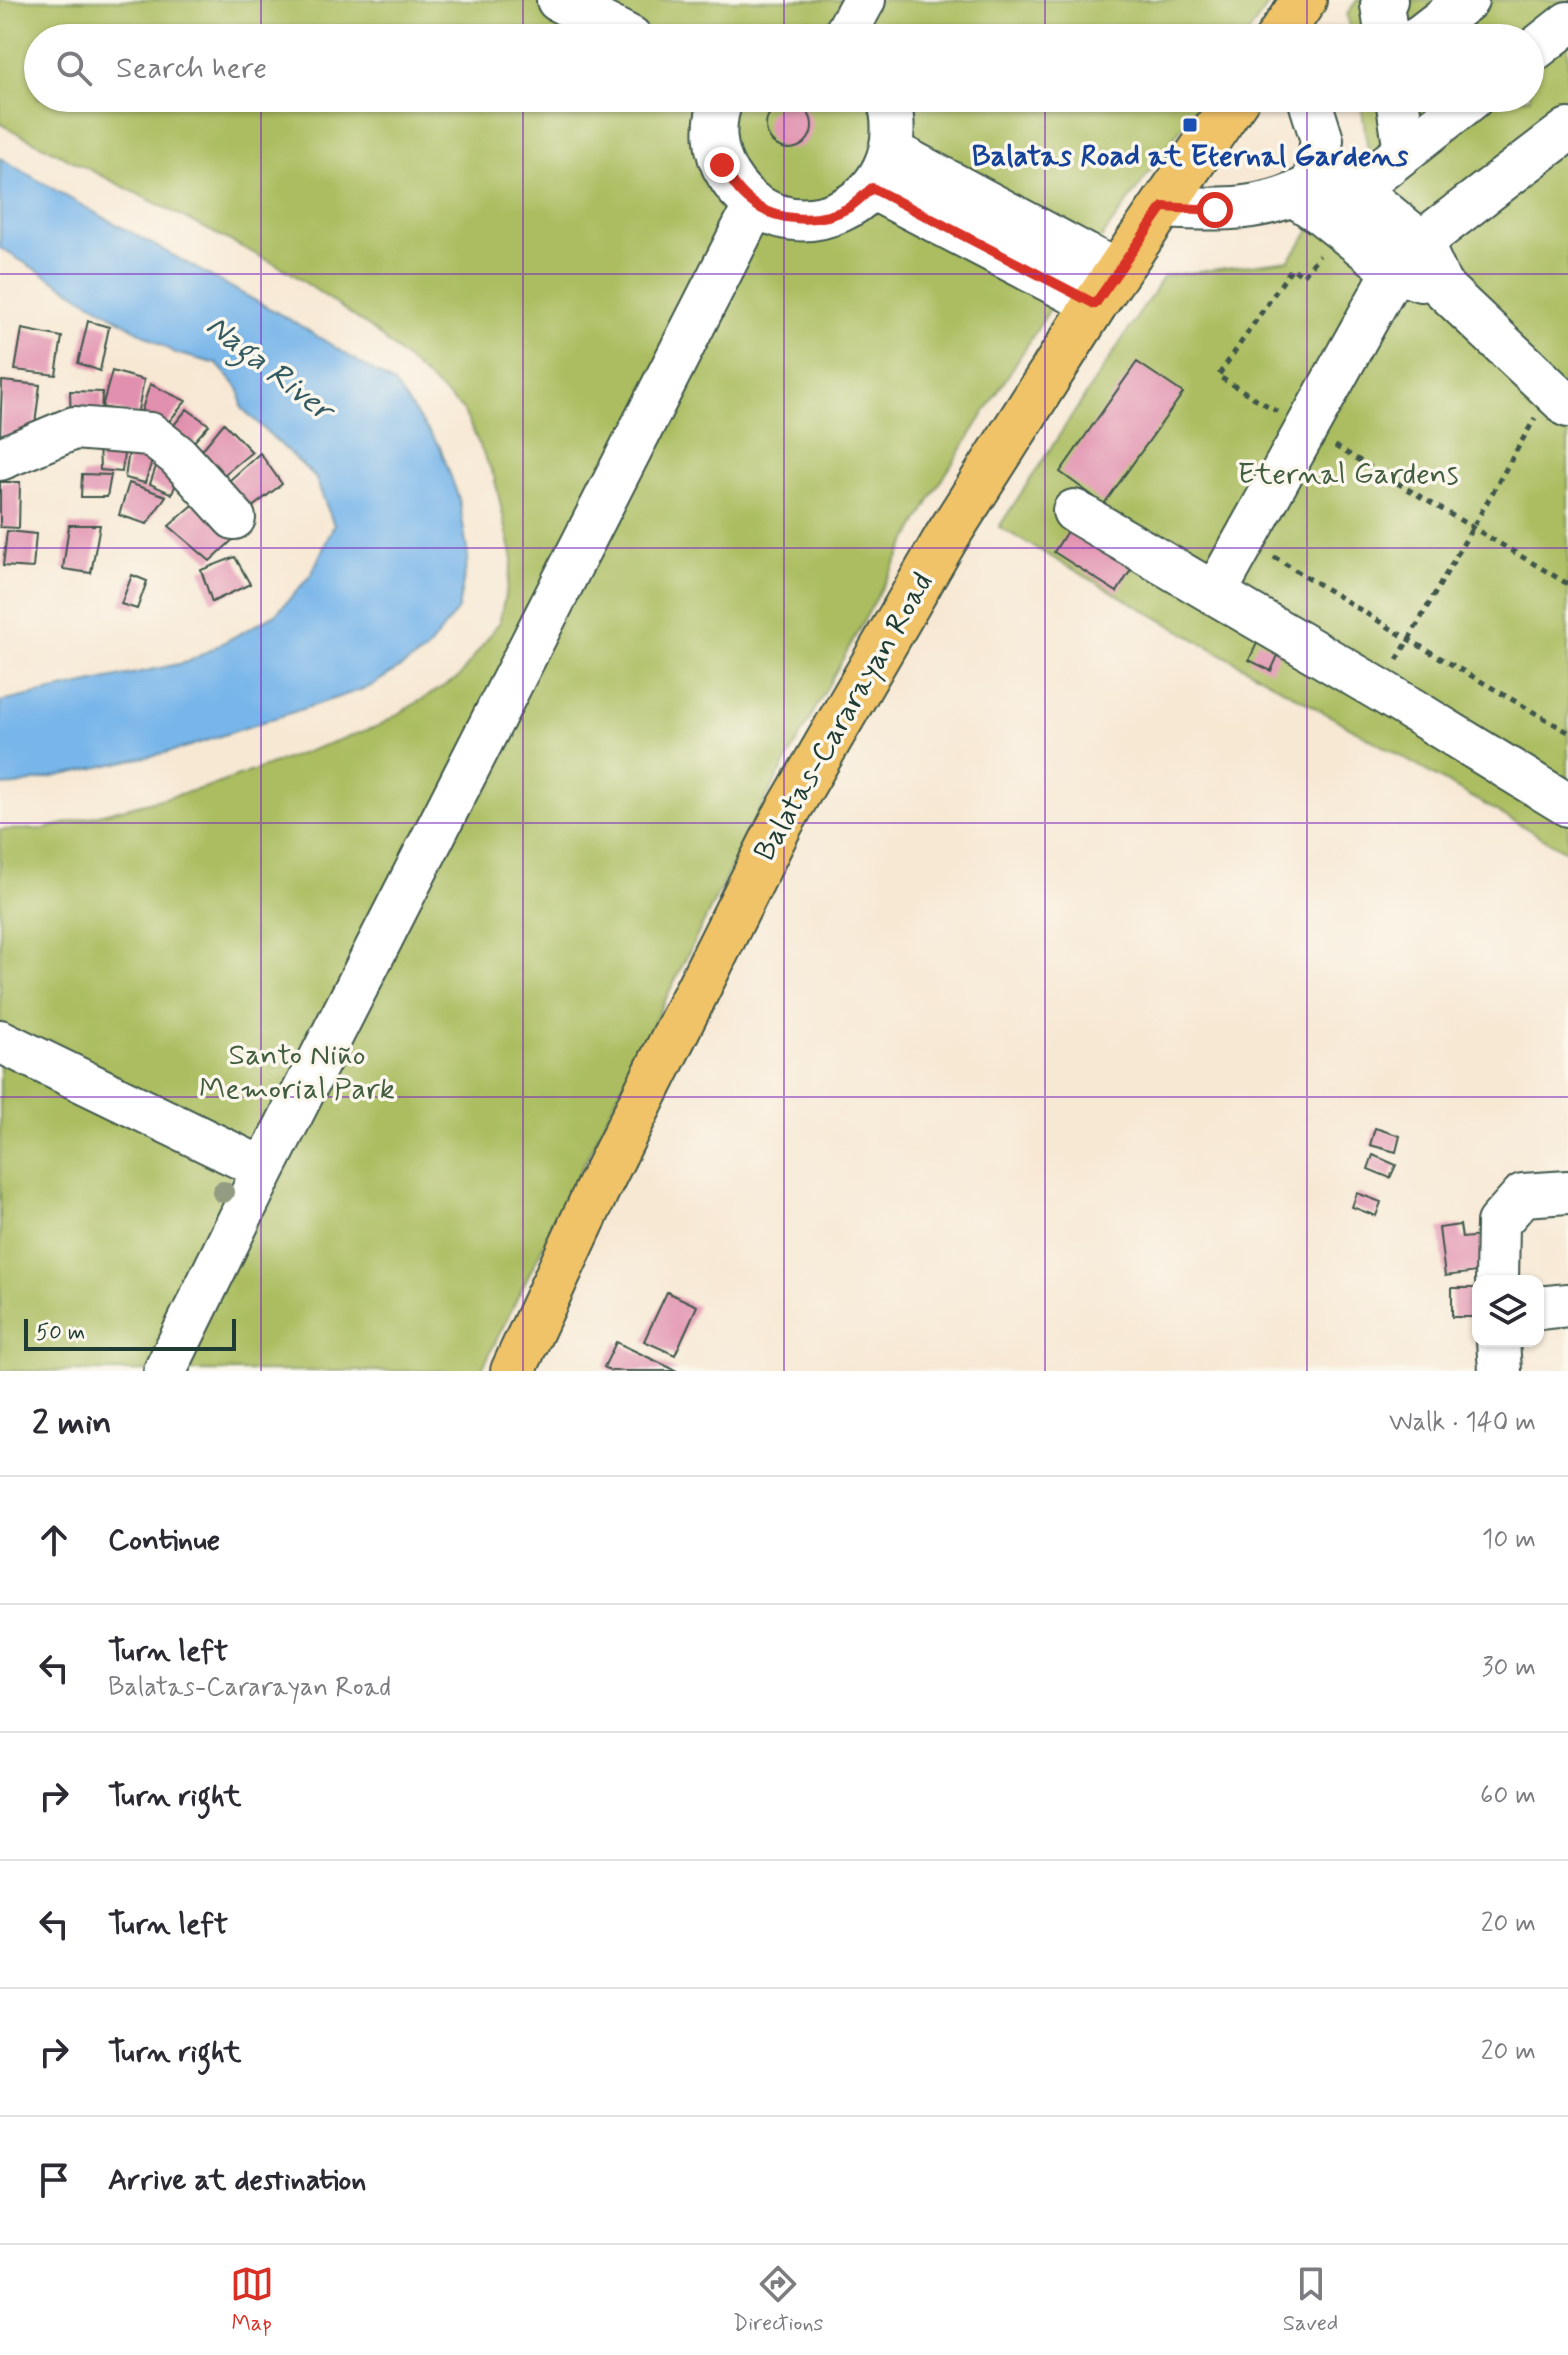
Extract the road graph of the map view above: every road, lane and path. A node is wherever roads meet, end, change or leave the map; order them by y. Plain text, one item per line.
1 (558, 0) edge
2 (864, 0) edge
3 (1304, 0) edge
4 (1386, 0) edge
5 (1467, 0) edge
6 (1568, 23) edge
7 (604, 24) edge
8 (851, 24) edge
9 (1288, 24) edge
10 (1385, 24) edge
11 (1436, 24) edge
12 (1544, 42) edge
13 (716, 112) edge
14 (892, 112) edge
15 (1227, 112) edge
16 (1313, 112) edge
17 (1399, 112) edge
18 (1454, 112) edge
19 (1568, 130) edge
20 (891, 151) junction
21 (1405, 151) junction
22 (1320, 159) junction
23 (872, 188) junction
24 (1357, 189) junction
25 (1295, 196) junction
26 (755, 205) junction
27 (1163, 207) junction
28 (1407, 257) junction
29 (1106, 288) junction
30 (1560, 398) edge
31 (0, 459) edge
32 (1074, 511) dead end
33 (234, 518) dead end
34 (1245, 539) junction
35 (1215, 593) junction
36 (1408, 639) junction
37 (1380, 690) junction
38 (1568, 732) edge
39 (1568, 805) edge
40 (0, 1041) edge
41 (264, 1169) junction
42 (1568, 1192) edge
43 (1497, 1275) edge
44 (1568, 1305) edge
45 (1544, 1307) edge
46 (1498, 1347) edge
47 (165, 1371) edge
48 (513, 1371) edge
49 (1500, 1371) edge

1 - 7 street
2 - 8 street
3 - 9 main road
4 - 10 street
5 - 11 street
6 - 12 street
13 - 26 street
14 - 20 street
15 - 27 main road, Balatas-Cararayan Road
16 - 22 street
17 - 21 street
18 - 21 street
19 - 28 street
20 - 23 street
20 - 29 street
21 - 24 street
22 - 24 street
22 - 25 street
23 - 26 street
23 - 29 street
24 - 28 street
25 - 27 street
25 - 28 street
26 - 41 street
27 - 29 main road, Balatas-Cararayan Road
28 - 30 street
28 - 34 street
29 - 48 main road, Balatas-Cararayan Road
30 - 36 path
31 - 33 street
32 - 35 street
34 - 35 street
34 - 36 path
35 - 37 street
36 - 37 path
36 - 38 path
37 - 39 street
40 - 41 street
41 - 47 street
42 - 43 street
44 - 45 street
46 - 49 street

